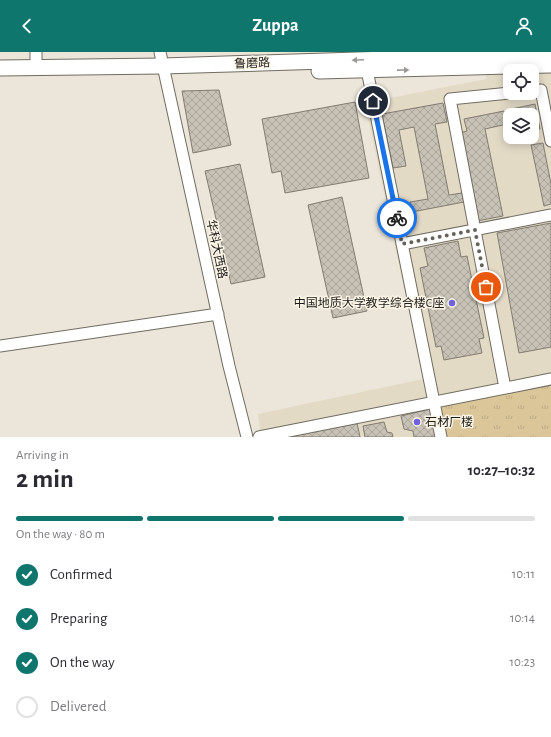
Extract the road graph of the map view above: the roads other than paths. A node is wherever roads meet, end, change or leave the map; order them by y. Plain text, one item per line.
1 (36, 52) edge
2 (551, 54) edge
3 (163, 64) edge
4 (551, 65) edge
5 (0, 68) edge
6 (36, 68) junction
7 (367, 70) junction
8 (0, 76) edge
9 (539, 90) edge
10 (503, 94) edge
11 (551, 141) edge
12 (551, 215) edge
13 (475, 230) junction
14 (402, 244) junction
15 (218, 314) junction
16 (0, 346) edge
17 (551, 379) edge
18 (505, 388) junction
19 (434, 401) junction
20 (247, 437) edge
21 (259, 437) edge
22 (441, 437) edge

1 - 6 street
2 -> 3 main road, 鲁磨路
3 - 6 main road, 鲁磨路
3 - 7 main road, 鲁磨路
3 - 8 main road, 鲁磨路
3 - 15 street, 华科大西路
7 -> 4 main road, 鲁磨路
5 - 6 main road, 鲁磨路
7 - 14 street
9 - 11 street
10 - 13 street
12 - 13 street
13 - 14 street
13 - 18 street
14 - 19 street
15 - 16 street
15 - 20 street, 华科大西路
17 - 18 street
18 - 19 street
19 - 21 street
19 - 22 street

